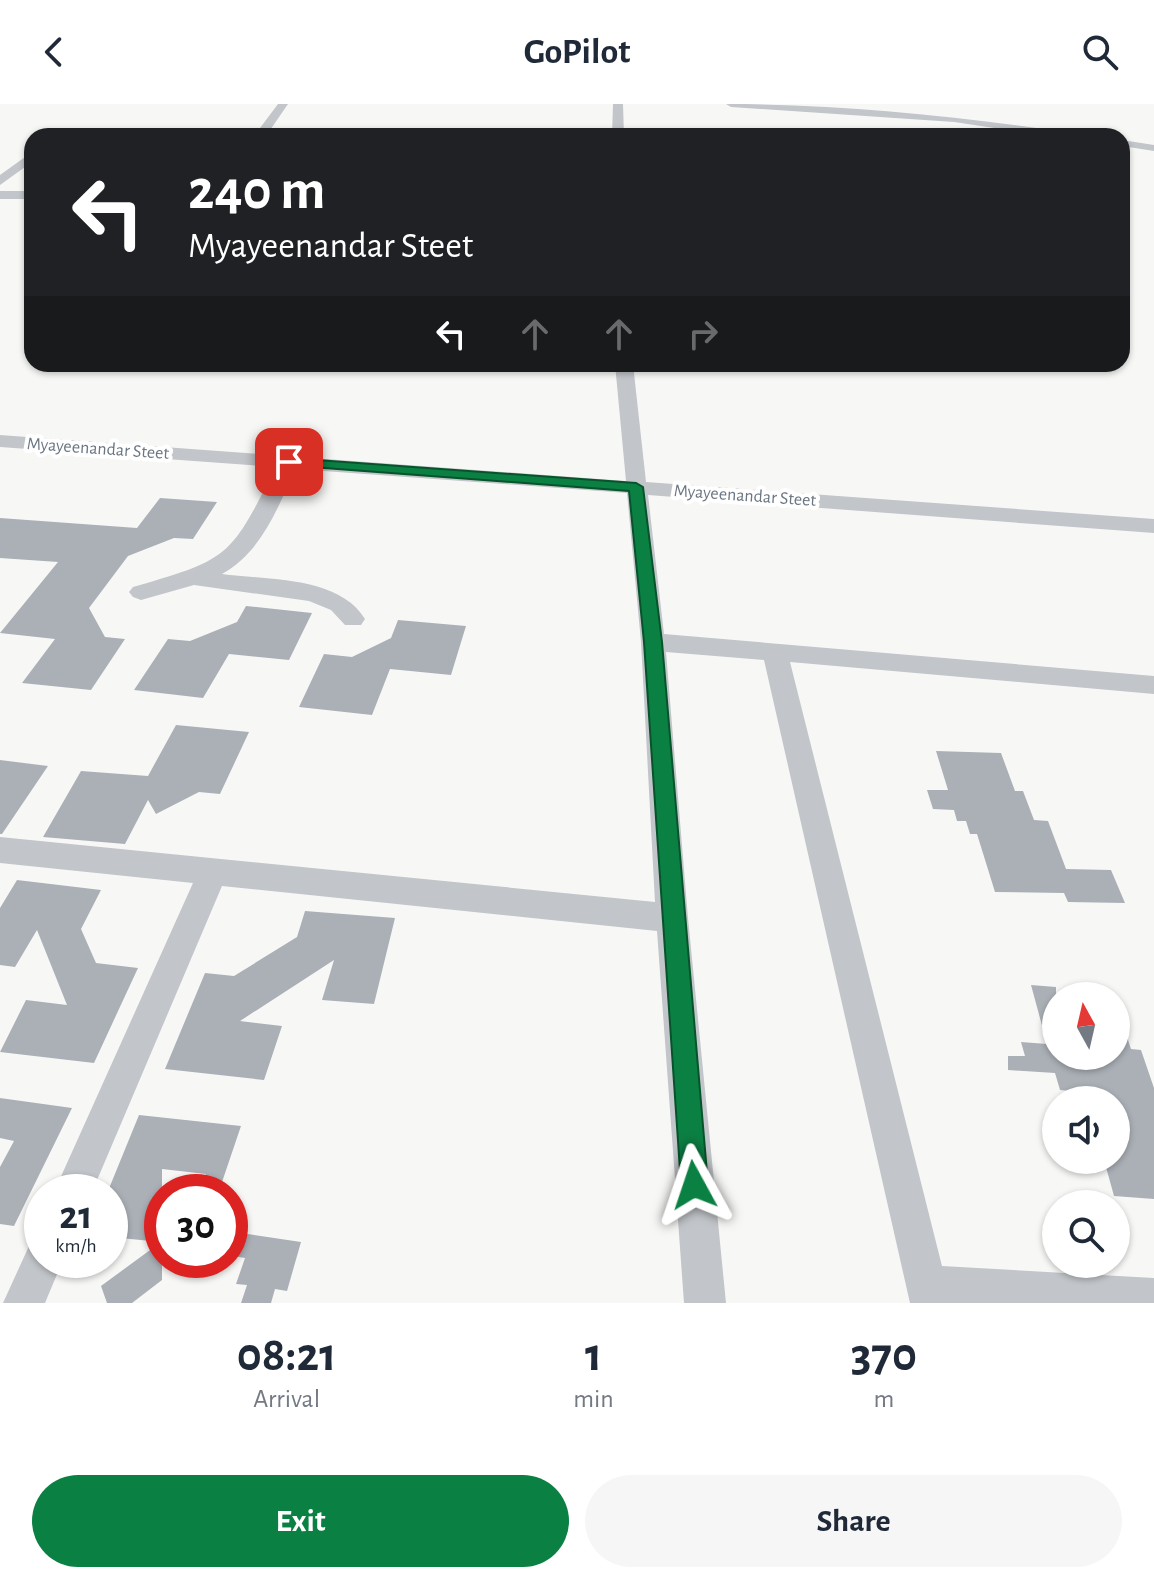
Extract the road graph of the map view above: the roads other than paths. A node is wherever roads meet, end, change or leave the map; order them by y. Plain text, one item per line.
1 (283, 104) edge
2 (618, 104) edge
3 (731, 104) edge
4 (806, 106) edge
5 (894, 109) edge
6 (266, 128) edge
7 (618, 128) edge
8 (1019, 128) edge
9 (1130, 144) edge
10 (1154, 148) edge
11 (24, 162) edge
12 (0, 181) edge
13 (0, 195) edge
14 (24, 195) edge
15 (625, 372) edge
16 (0, 441) edge
17 (289, 462) junction
18 (636, 487) junction
19 (1154, 526) edge
20 (193, 577) junction
21 (141, 592) dead end
22 (353, 619) dead end
23 (653, 642) junction
24 (775, 653) junction
25 (1154, 685) edge
26 (0, 850) edge
27 (213, 871) junction
28 (672, 918) junction
29 (81, 1174) edge
30 (35, 1278) edge
31 (929, 1294) edge
32 (1154, 1299) edge
33 (24, 1303) edge
34 (705, 1303) edge

1 - 6 street
2 - 7 street
3 - 4 street
4 - 5 street
5 - 8 street
9 - 10 street
11 - 12 street
13 - 14 street
15 - 18 street
16 - 17 street, Myayeenandar Steet
17 - 18 street, Myayeenandar Steet
17 - 20 street
18 - 19 street, Myayeenandar Steet
18 - 23 street
20 - 21 street
20 - 22 street
23 - 24 street
23 - 28 street
24 - 25 street
24 - 31 street
26 - 27 street
27 - 28 street
27 - 29 street
28 - 34 street
30 - 33 street
31 - 32 street

